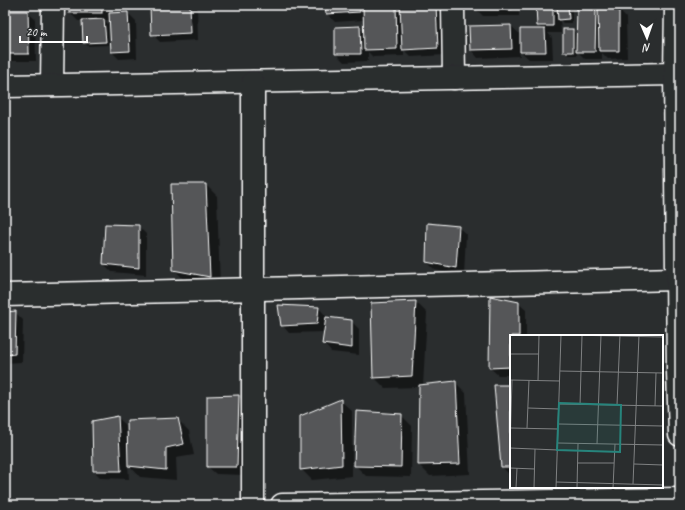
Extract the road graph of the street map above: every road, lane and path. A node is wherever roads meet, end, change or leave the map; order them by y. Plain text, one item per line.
1 (53, 5) edge
2 (453, 5) edge
3 (676, 5) edge
4 (675, 74) junction
5 (454, 78) junction
6 (253, 82) junction
7 (52, 85) junction
8 (5, 86) edge
9 (678, 225) edge
10 (677, 279) junction
11 (253, 288) junction
12 (5, 295) edge
13 (680, 435) edge
14 (680, 499) edge
15 (453, 504) edge
16 (252, 505) edge
17 (282, 505) edge

1 - 7 street
2 - 5 street
3 - 4 street
4 - 5 street
4 - 9 street
5 - 6 street
6 - 7 street
6 - 11 street
7 - 8 street
9 - 10 street
10 - 11 street
10 - 13 street
11 - 12 street
11 - 16 street
14 - 15 street
15 - 17 street

